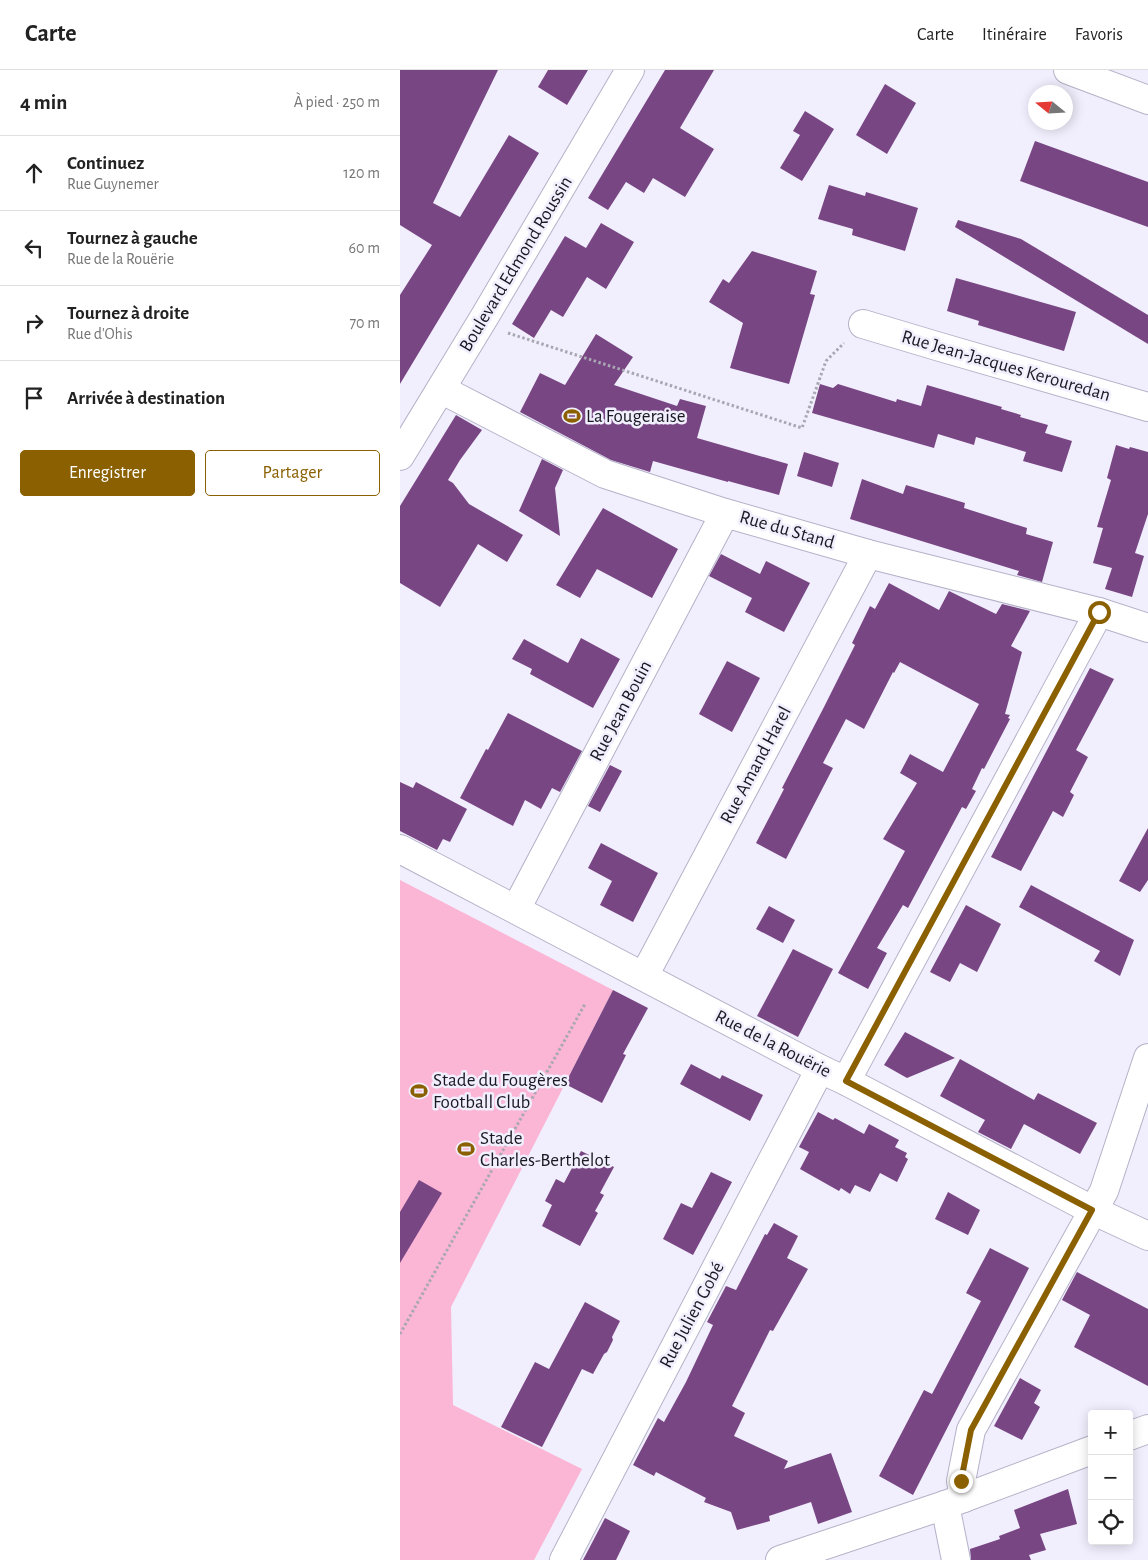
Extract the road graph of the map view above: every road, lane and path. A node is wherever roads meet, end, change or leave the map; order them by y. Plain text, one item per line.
1 (630, 70) edge
2 (1068, 70) edge
3 (1148, 100) edge
4 (486, 316) junction
5 (863, 324) joint
6 (442, 388) junction
7 (1148, 407) edge
8 (400, 456) edge
9 (726, 513) junction
10 (868, 554) junction
11 (1099, 612) junction
12 (1148, 628) edge
13 (400, 848) edge
14 (516, 909) junction
15 (644, 976) junction
16 (585, 1004) dead end
17 (1148, 1058) edge
18 (820, 1069) junction
19 (846, 1081) junction
20 (1092, 1210) junction
21 (1148, 1236) edge
22 (400, 1334) edge
23 (1148, 1429) edge
24 (1133, 1435) edge
25 (1088, 1452) edge
26 (954, 1502) junction
27 (564, 1560) edge
28 (780, 1560) edge
29 (956, 1560) edge

1 - 4 street, Boulevard Edmond Roussin
2 - 3 street
4 - 5 path
4 - 6 street, Boulevard Edmond Roussin
5 - 7 street, Rue Jean-Jacques Kerouredan
6 - 8 street, Boulevard Edmond Roussin
6 - 9 street, Rue du Stand
9 - 10 street, Rue du Stand
9 - 14 street, Rue Jean Bouin
10 - 11 street, Rue du Stand
10 - 15 street, Rue Amand Harel
11 - 12 street, Rue du Stand
11 - 19 street
13 - 14 street, Rue de la Rouërie
14 - 15 street, Rue de la Rouërie
15 - 18 street, Rue de la Rouërie
16 - 22 path
17 - 20 street
18 - 19 street, Rue de la Rouërie
18 - 27 street, Rue Julien Gobé
19 - 20 street, Rue de la Rouërie
20 - 21 street, Rue de la Rouërie
20 - 26 street
23 - 24 street
25 - 26 street
26 - 28 street
26 - 29 street

